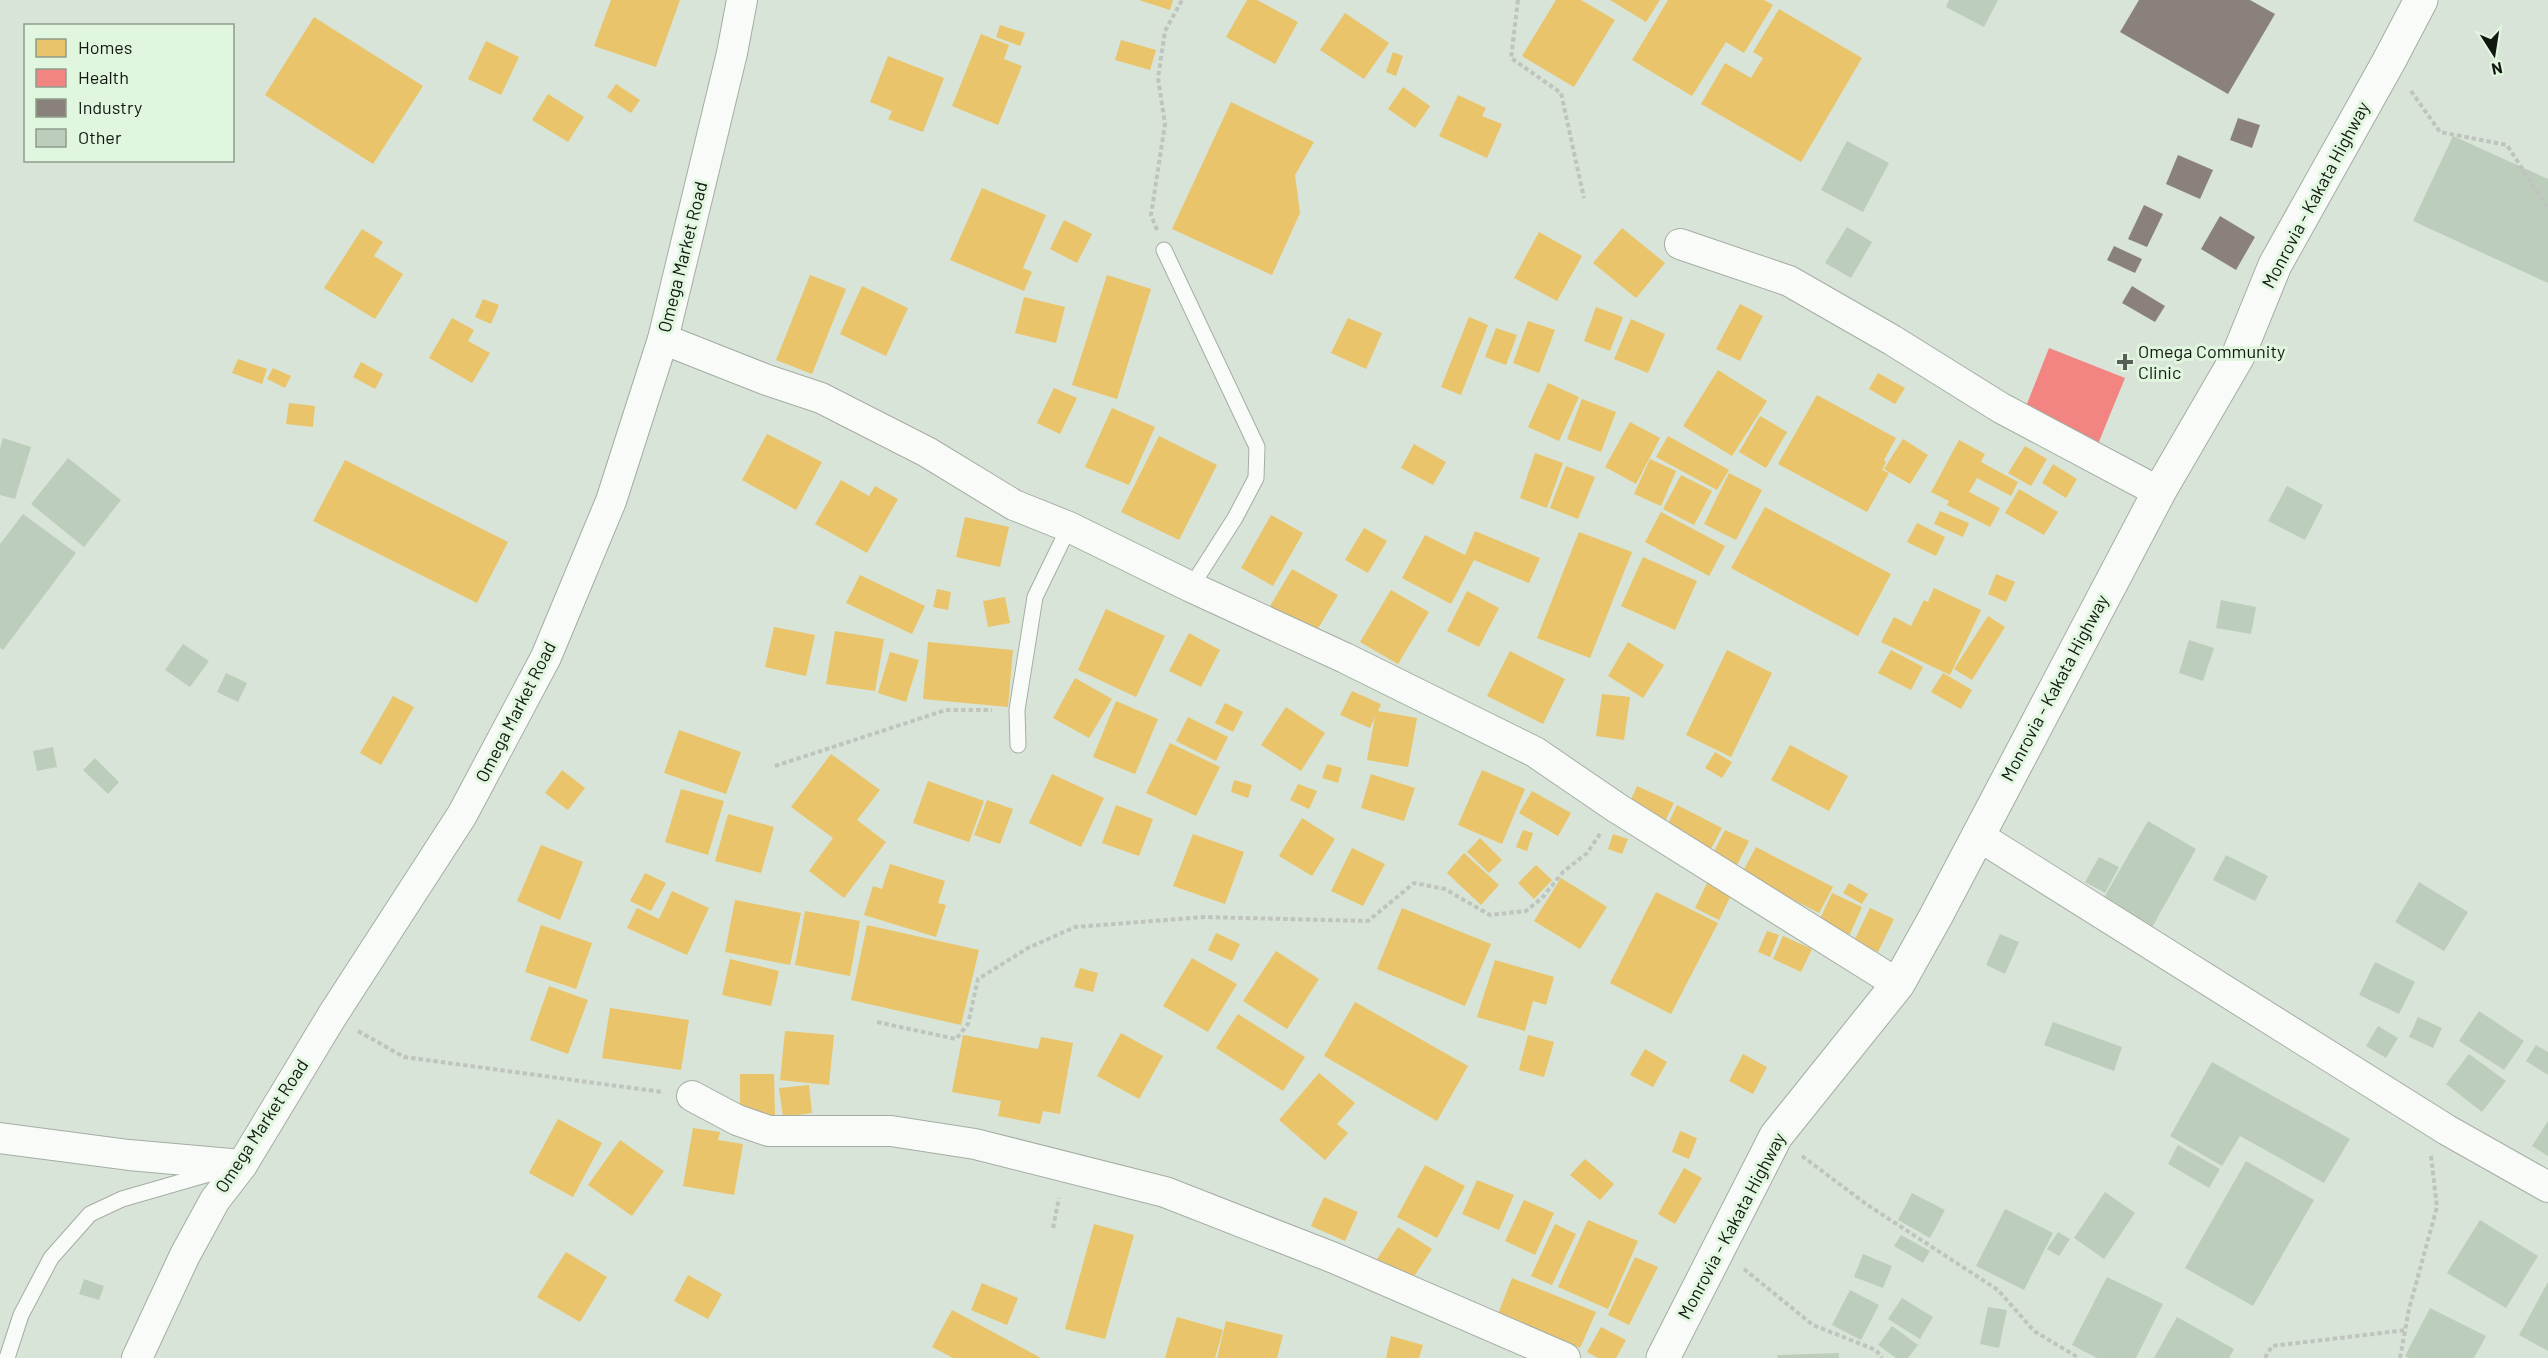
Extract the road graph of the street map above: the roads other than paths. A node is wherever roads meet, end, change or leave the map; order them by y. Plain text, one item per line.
1 (742, 0) edge
2 (2421, 0) edge
3 (1680, 244) dead end
4 (1164, 250) road end
5 (663, 339) junction
6 (2159, 492) junction
7 (1069, 527) junction
8 (1191, 587) junction
9 (1018, 745) dead end
10 (1977, 835) junction
11 (1898, 984) junction
12 (693, 1096) road end
13 (0, 1138) edge
14 (242, 1165) junction
15 (2548, 1187) edge
16 (7, 1358) edge
17 (137, 1358) edge
18 (1565, 1358) edge
19 (1663, 1358) edge

1 - 5 street, Omega Market Road
2 - 6 highway, Monrovia - Kakata Highway
3 - 6 street
4 - 8 lane
5 - 7 street
5 - 14 street, Omega Market Road
6 - 10 highway, Monrovia - Kakata Highway
7 - 8 street
7 - 9 lane
8 - 11 street
10 - 11 highway, Monrovia - Kakata Highway
10 - 15 street
11 - 19 highway, Monrovia - Kakata Highway
12 - 18 street
13 - 14 street
14 - 16 lane
14 - 17 street, Omega Market Road

